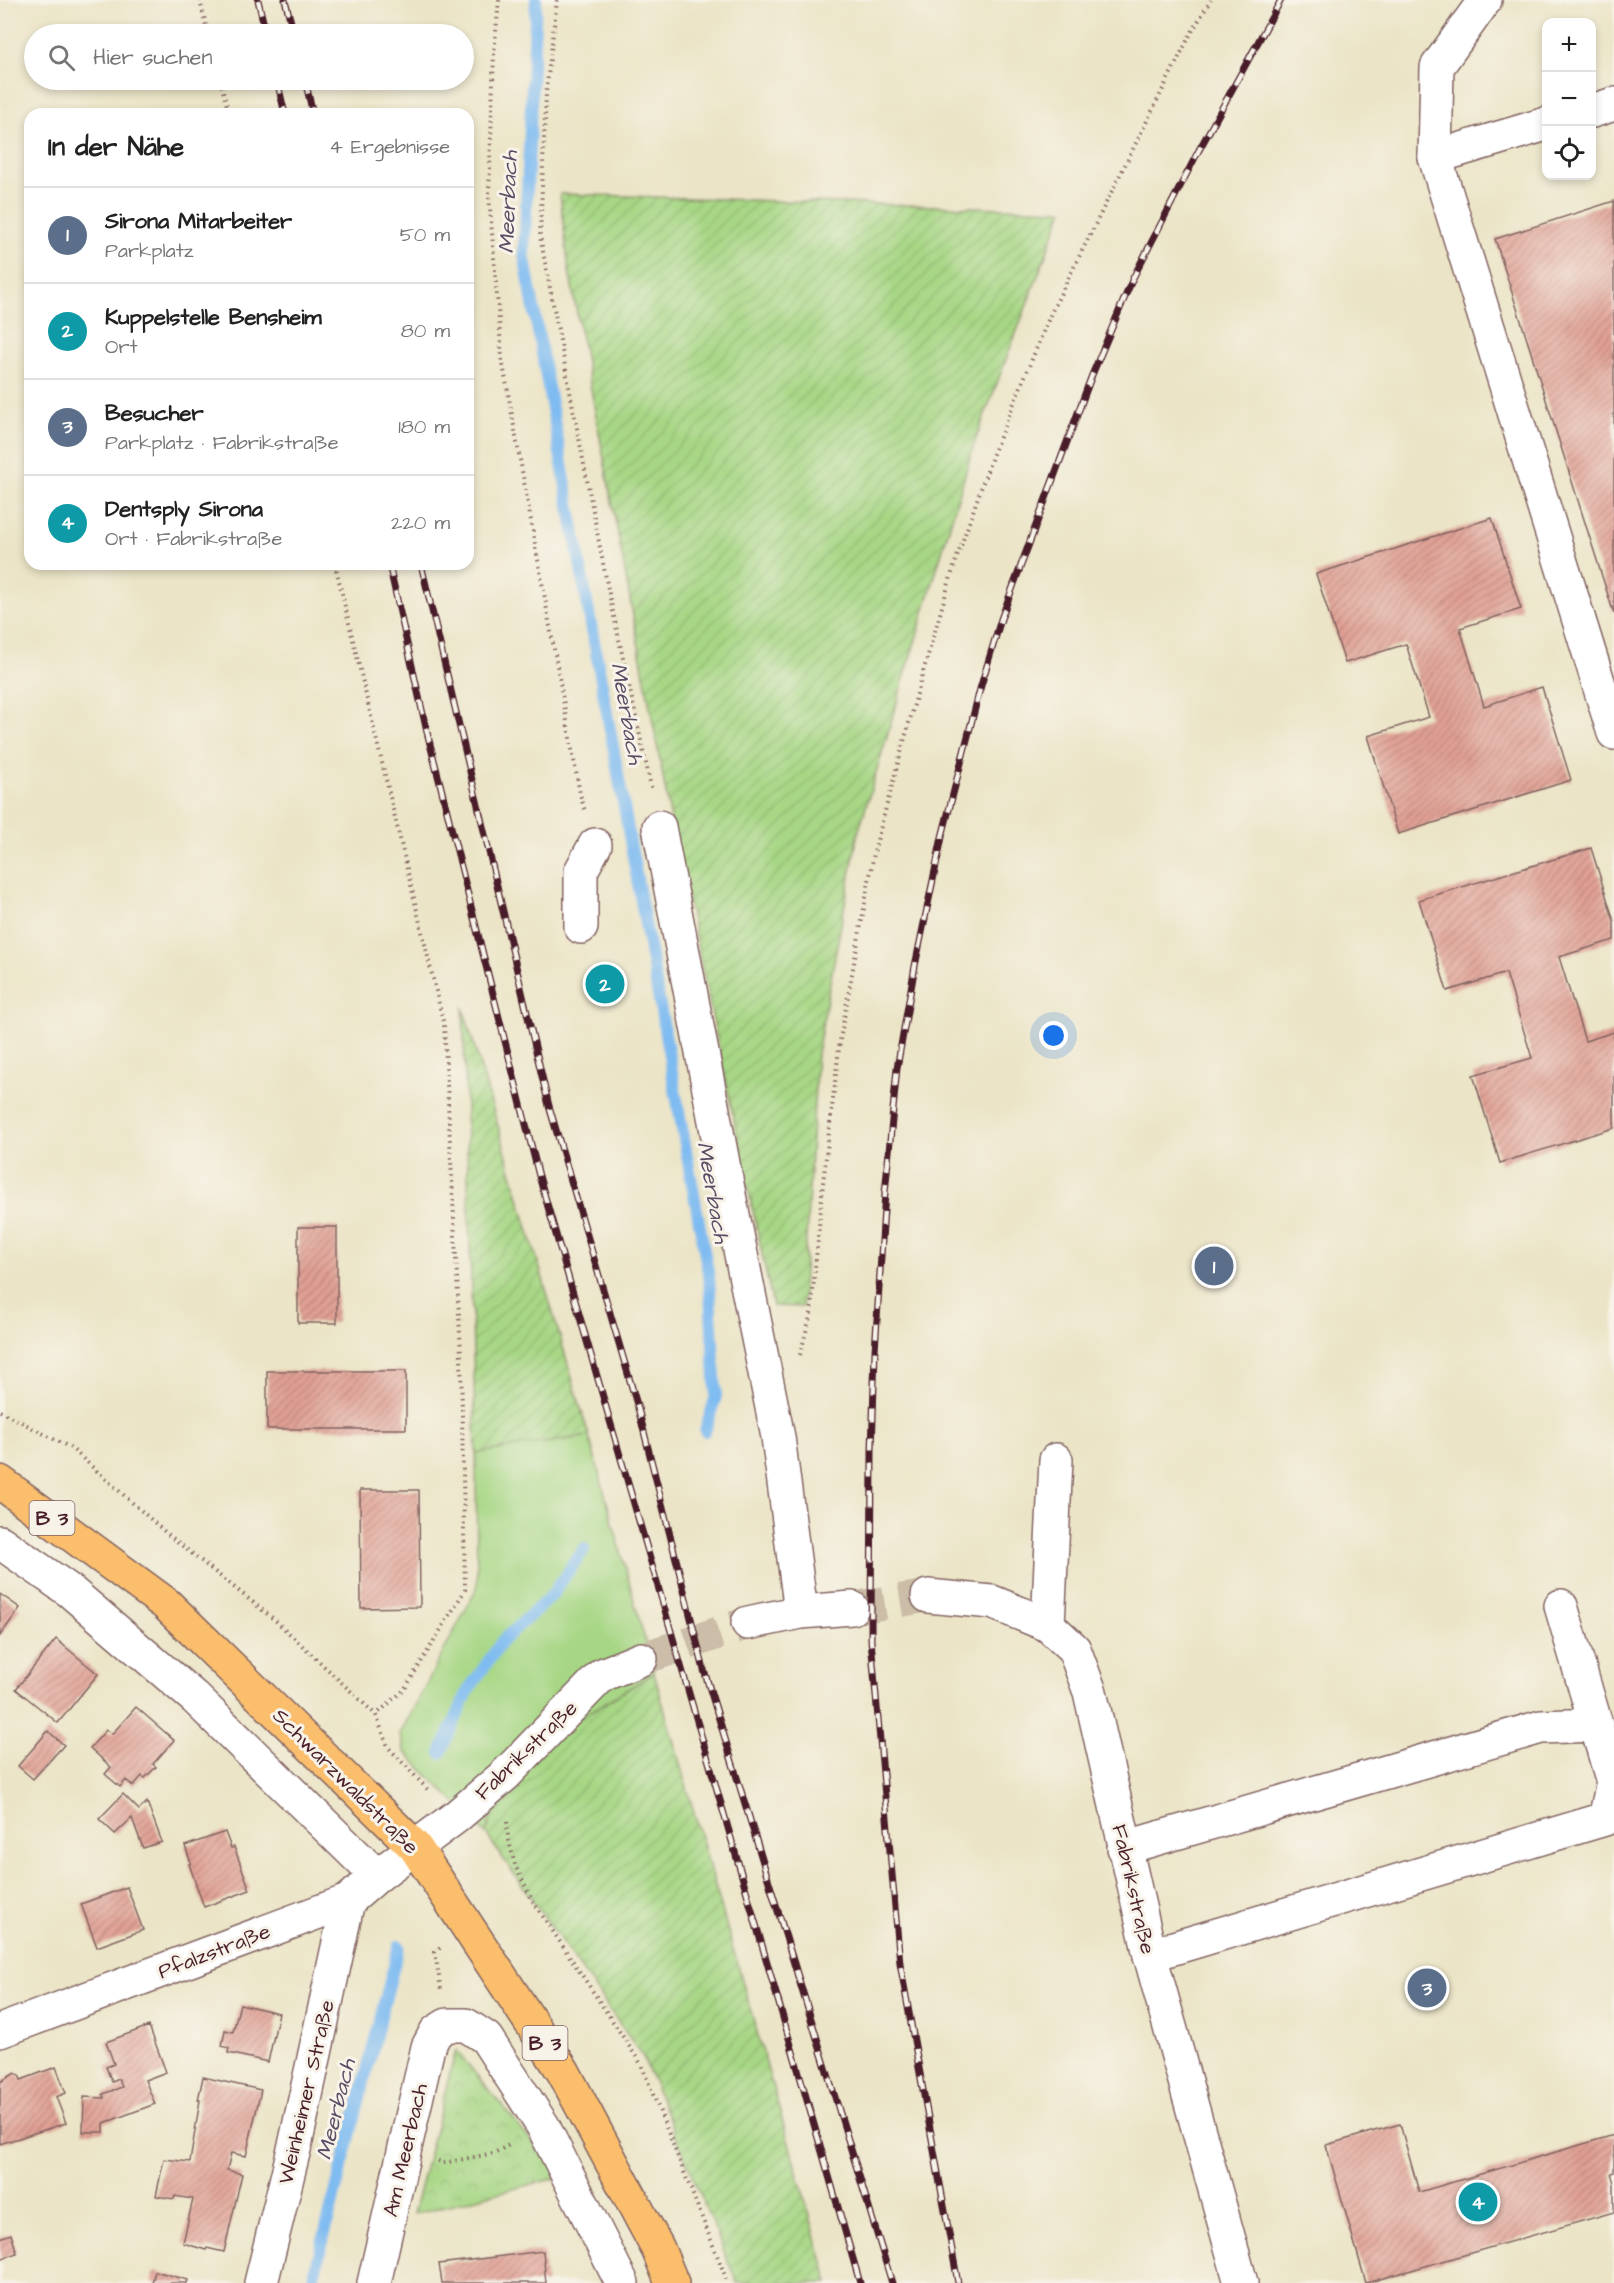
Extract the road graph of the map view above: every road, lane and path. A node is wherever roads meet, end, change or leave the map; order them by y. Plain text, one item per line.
1 (200, 0) edge
2 (500, 0) edge
3 (557, 0) edge
4 (1211, 0) edge
5 (1485, 0) edge
6 (206, 24) edge
7 (223, 90) edge
8 (1614, 104) edge
9 (227, 108) edge
10 (1596, 110) edge
11 (1542, 125) edge
12 (1435, 157) junction
13 (336, 570) edge
14 (1614, 733) edge
15 (659, 826) joint
16 (595, 845) joint
17 (581, 927) dead end
18 (799, 1358) dead end
19 (0, 1411) edge
20 (1056, 1460) dead end
21 (0, 1482) edge
22 (0, 1542) edge
23 (928, 1596) tunnel mouth
24 (1561, 1606) dead end
25 (852, 1608) tunnel mouth
26 (801, 1612) junction
27 (748, 1623) tunnel mouth
28 (1048, 1625) junction
29 (641, 1659) tunnel mouth
30 (376, 1715) junction
31 (1596, 1725) junction
32 (457, 1816) junction
33 (507, 1818) dead end
34 (1611, 1827) edge
35 (415, 1848) junction
36 (1124, 1848) junction
37 (377, 1876) junction
38 (348, 1901) junction
39 (1150, 1955) junction
40 (0, 2031) edge
41 (543, 2126) junction
42 (405, 2154) junction
43 (261, 2283) edge
44 (374, 2283) edge
45 (622, 2283) edge
46 (672, 2283) edge
47 (728, 2283) edge
48 (1241, 2283) edge

1 - 6 path
2 - 16 path
3 - 15 path
4 - 18 path
5 - 12 street
7 - 9 path
8 - 10 street
11 - 12 street
12 - 14 street
13 - 30 path
15 - 26 street
16 - 17 street
19 - 30 path
20 - 28 street
21 - 35 main road, Schwarzwaldstraße / B 3
22 - 37 street
23 - 28 street, Fabrikstraße
24 - 31 street
25 - 26 street
26 - 27 street
28 - 36 street, Fabrikstraße
29 - 32 street, Fabrikstraße
30 - 32 path
31 - 34 street
31 - 36 street
32 - 35 street, Fabrikstraße
33 - 47 path
34 - 39 street
35 - 37 street, Pfalzstraße
35 - 46 main road, Schwarzwaldstraße / B 3
36 - 39 street, Fabrikstraße
37 - 38 street, Pfalzstraße
38 - 40 street, Pfalzstraße
38 - 43 street, Weinheimer Straße
39 - 48 street, Fabrikstraße
41 - 42 path
41 - 42 street, Am Meerbach
41 - 45 street
42 - 44 street, Am Meerbach

